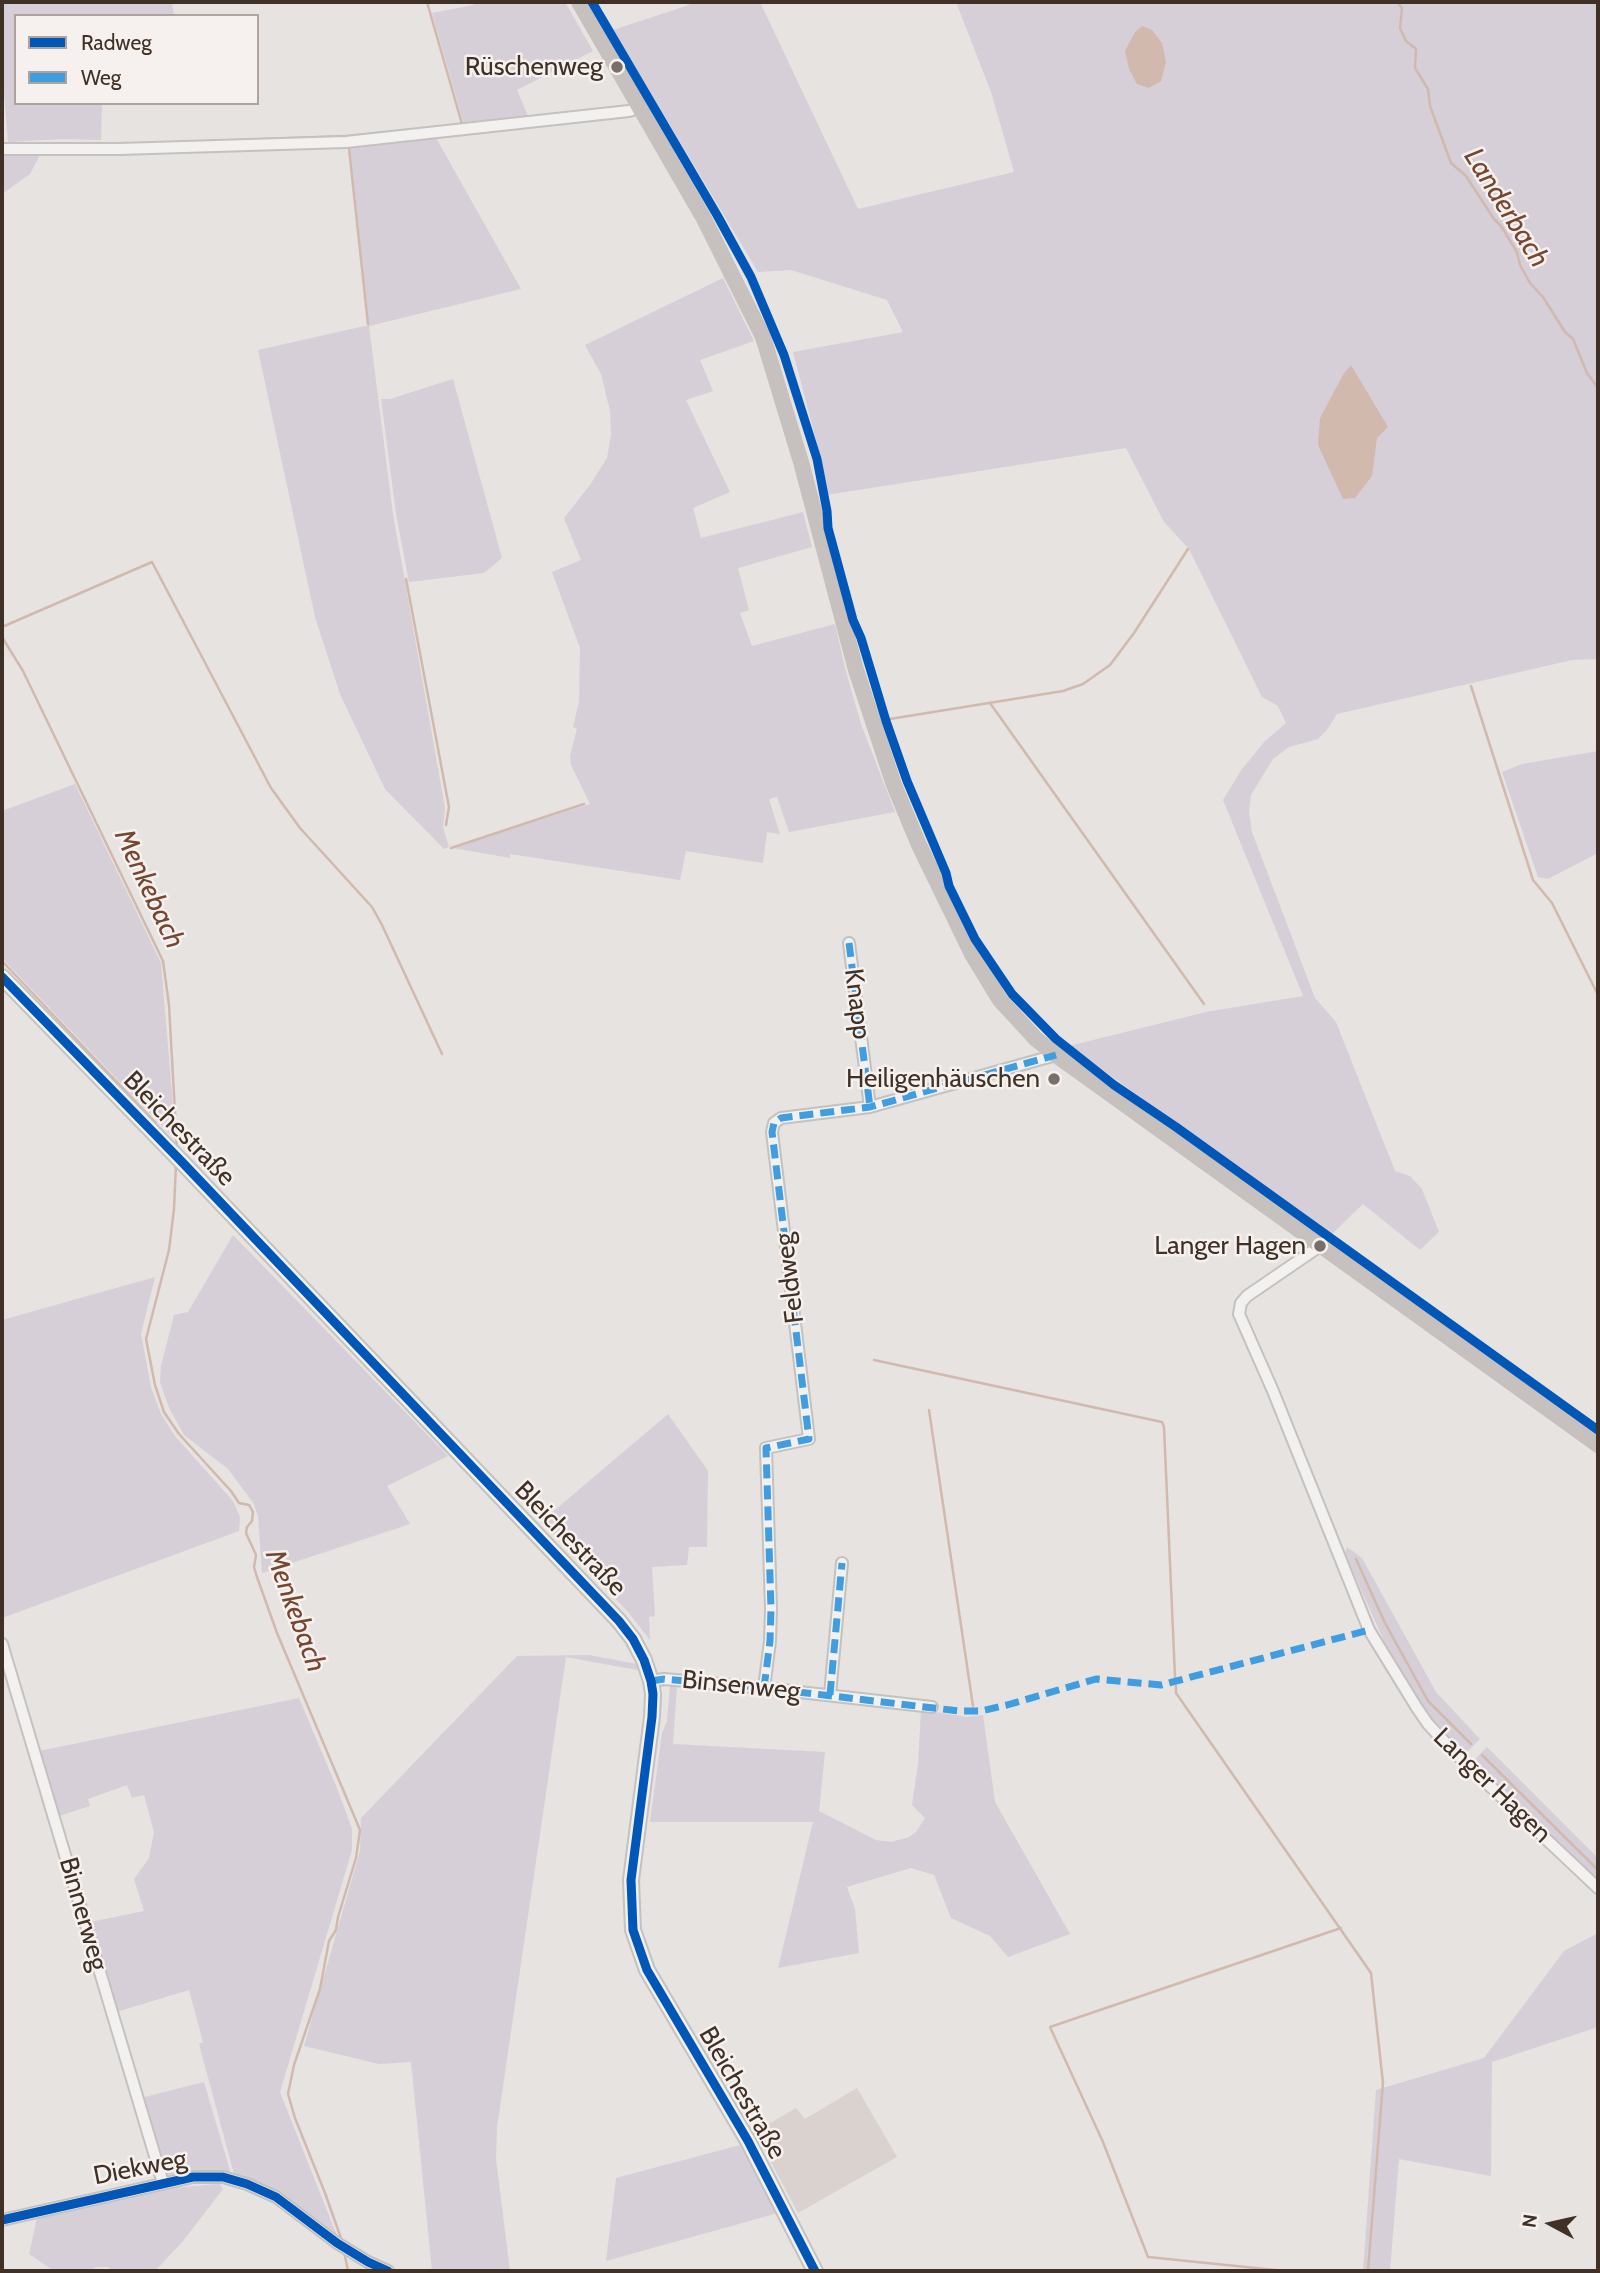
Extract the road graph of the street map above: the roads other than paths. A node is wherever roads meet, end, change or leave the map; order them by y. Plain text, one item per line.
1 (579, 2) edge
2 (639, 108) junction
3 (2, 149) edge
4 (849, 943) dead end
5 (2, 977) edge
6 (1056, 1055) junction
7 (870, 1107) junction
8 (1320, 1245) junction
9 (1598, 1445) edge
10 (842, 1563) dead end
11 (2, 1644) edge
12 (651, 1681) junction
13 (764, 1688) junction
14 (830, 1695) junction
15 (932, 1707) dead end
16 (1598, 1888) edge
17 (163, 2183) junction
18 (2, 2220) edge
19 (388, 2271) edge
20 (815, 2271) edge

1 - 2 main road
2 - 3 street
2 - 6 main road
4 - 7 street, Knapp
5 - 12 street, Bleichestraße
6 - 7 street, Feldweg
6 - 8 main road
7 - 13 street, Feldweg
8 - 9 main road
8 - 16 street, Langer Hagen
10 - 14 street, Binsenweg
11 - 17 street, Binnerweg
12 - 13 street, Binsenweg
12 - 20 street, Bleichestraße
13 - 14 street, Binsenweg
14 - 15 street, Binsenweg
17 - 18 street, Diekweg
17 - 19 street, Diekweg

